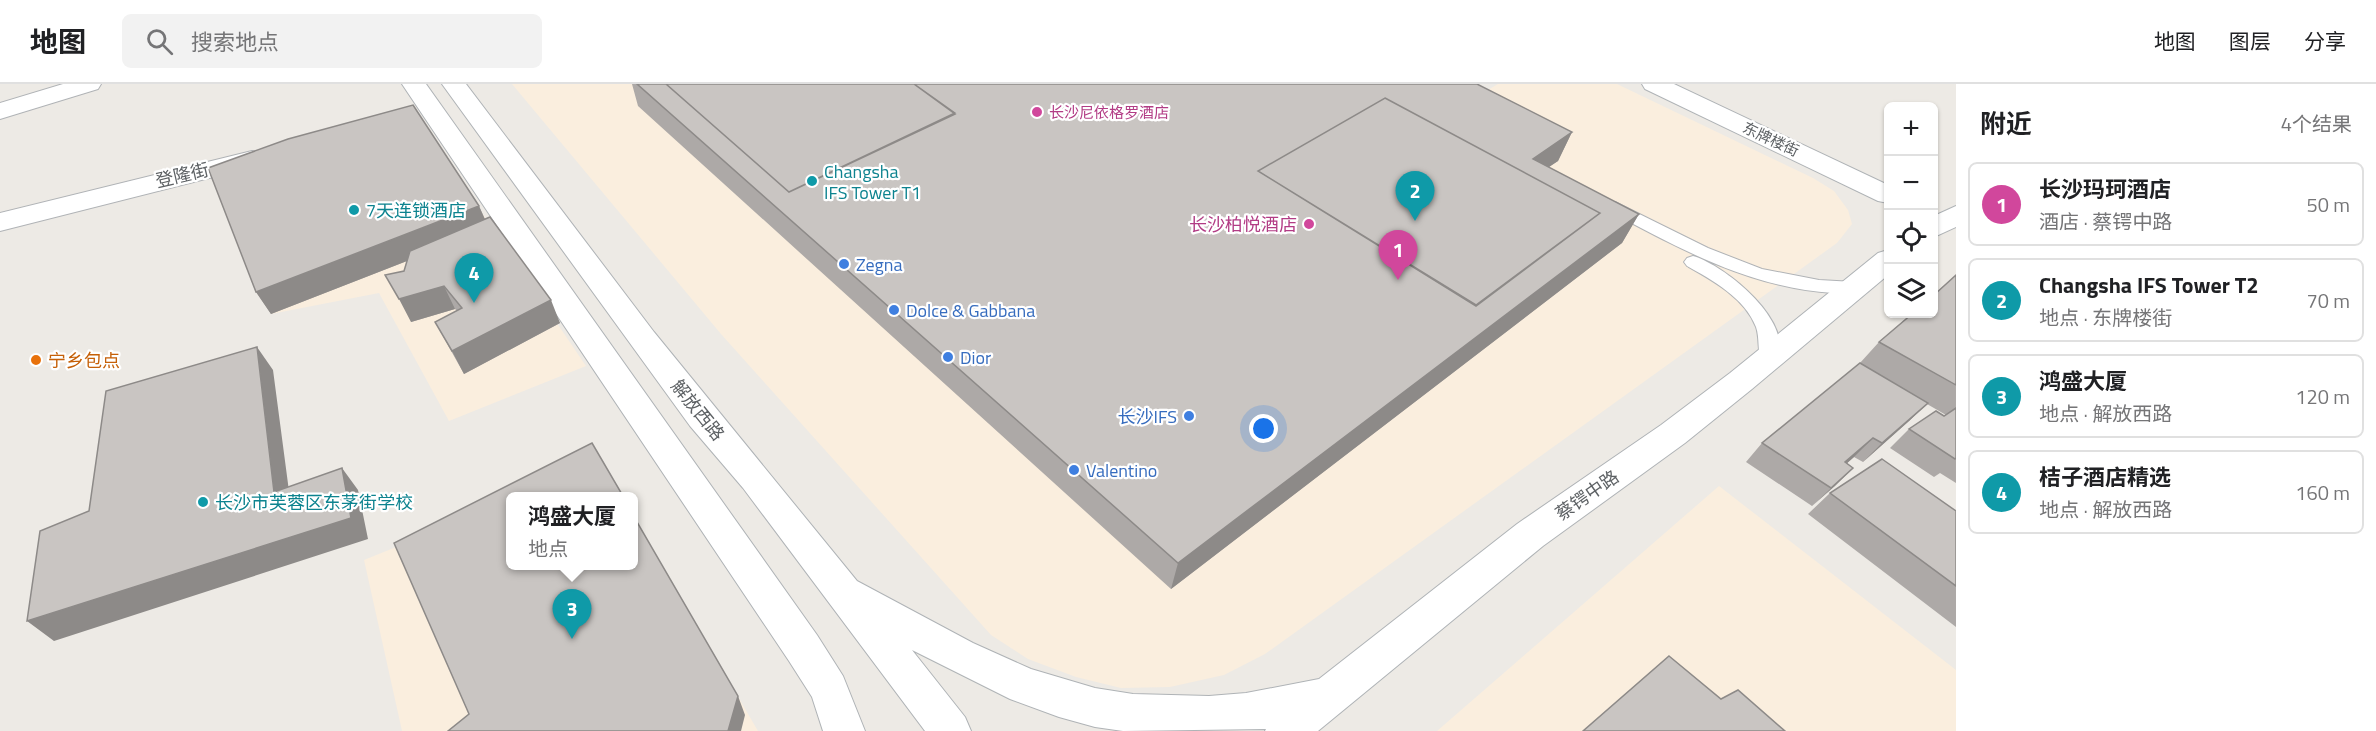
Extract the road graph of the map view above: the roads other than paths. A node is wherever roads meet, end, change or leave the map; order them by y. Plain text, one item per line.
1 (89, 84) edge
2 (414, 84) edge
3 (454, 84) edge
4 (1654, 84) edge
5 (0, 111) edge
6 (273, 154) edge
7 (1884, 193) edge
8 (0, 222) edge
9 (1884, 263) edge
10 (1854, 288) junction
11 (1769, 358) junction
12 (841, 590) junction
13 (1332, 694) junction
14 (844, 731) edge
15 (950, 731) edge
16 (1286, 731) edge

1 - 5 main road
2 - 14 main road
3 - 12 main road, 解放西路
4 - 7 main road, 东牌楼街
6 - 8 main road, 登隆街
9 - 10 main road, 蔡锷中路
10 - 11 main road, 蔡锷中路
10 - 11 lane
11 - 13 main road, 蔡锷中路
12 - 13 main road
12 - 15 main road, 解放西路
13 - 16 main road, 蔡锷中路

